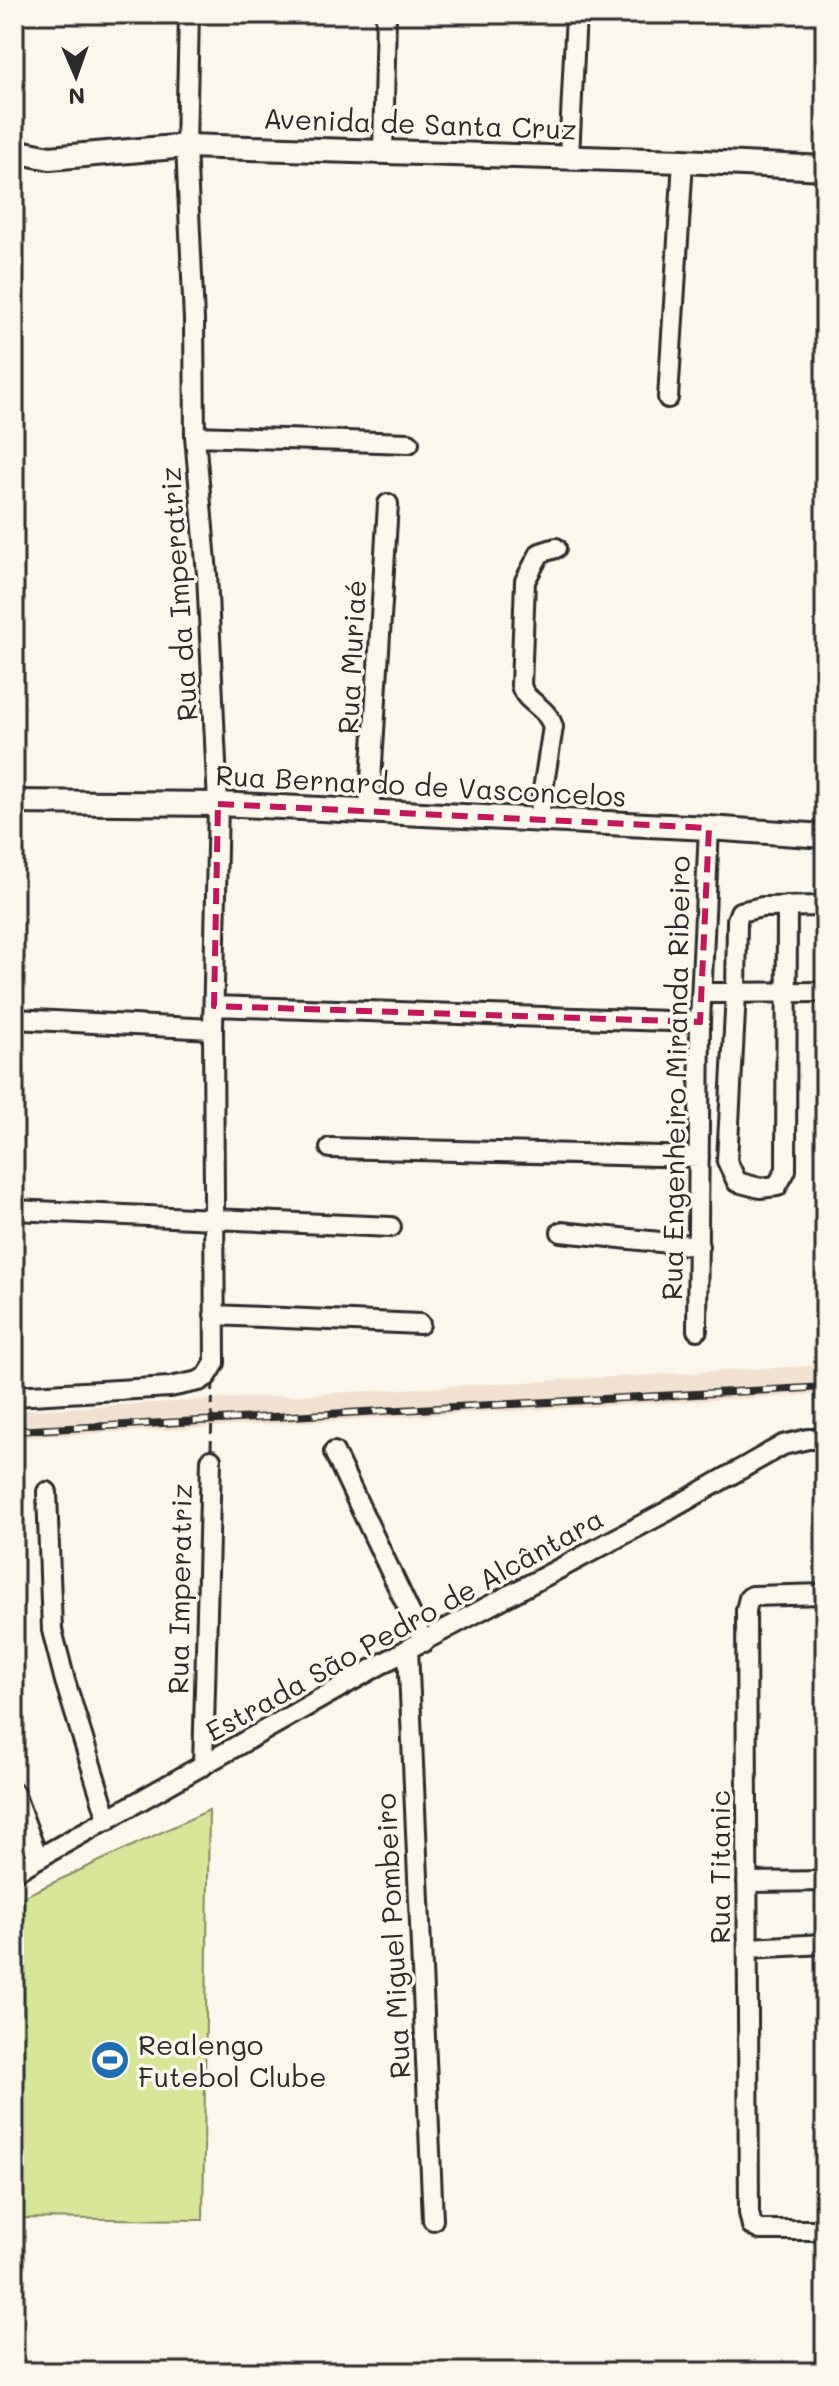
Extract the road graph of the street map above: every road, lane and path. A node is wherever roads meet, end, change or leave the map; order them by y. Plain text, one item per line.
1 (189, 14) edge
2 (386, 14) edge
3 (576, 14) edge
4 (186, 146) junction
5 (14, 151) edge
6 (383, 152) junction
7 (569, 157) junction
8 (50, 158) junction
9 (683, 161) junction
10 (14, 166) edge
11 (825, 168) edge
12 (668, 398) dead end
13 (195, 436) junction
14 (409, 443) dead end
15 (388, 504) dead end
16 (556, 548) dead end
17 (14, 802) edge
18 (218, 804) junction
19 (369, 813) junction
20 (538, 821) junction
21 (709, 828) junction
22 (825, 836) edge
23 (787, 906) junction
24 (825, 906) edge
25 (786, 992) junction
26 (825, 992) edge
27 (702, 993) junction
28 (736, 993) junction
29 (214, 1006) junction
30 (14, 1019) edge
31 (700, 1022) junction
32 (213, 1029) junction
33 (330, 1148) dead end
34 (699, 1157) junction
35 (14, 1210) edge
36 (213, 1218) junction
37 (391, 1227) dead end
38 (561, 1232) dead end
39 (699, 1246) junction
40 (214, 1315) junction
41 (420, 1324) dead end
42 (697, 1330) dead end
43 (213, 1374) junction
44 (14, 1396) edge
45 (825, 1439) edge
46 (334, 1452) dead end
47 (211, 1454) joint
48 (47, 1492) dead end
49 (825, 1594) edge
50 (416, 1646) junction
51 (203, 1766) junction
52 (14, 1793) edge
53 (108, 1820) junction
54 (38, 1858) junction
55 (14, 1872) edge
56 (825, 1881) edge
57 (747, 1882) junction
58 (825, 1944) edge
59 (748, 1948) junction
60 (433, 2220) dead end
61 (825, 2230) edge

1 - 4 street, Rua da Imperatriz
2 - 6 street
3 - 7 street
4 - 6 main road, Avenida de Santa Cruz
4 - 8 main road, Avenida de Santa Cruz
4 - 13 street, Rua da Imperatriz
5 - 8 main road, Avenida de Santa Cruz
6 - 7 main road, Avenida de Santa Cruz
7 - 9 main road, Avenida de Santa Cruz
8 - 10 main road
9 - 11 main road, Avenida de Santa Cruz
9 - 12 street
13 - 14 street
13 - 18 street, Rua da Imperatriz
15 - 19 street, Rua Muriaé
16 - 20 street
17 - 18 main road, Rua Bernardo de Vasconcelos
18 - 19 main road, Rua Bernardo de Vasconcelos
18 - 29 street, Rua da Imperatriz
19 - 20 main road, Rua Bernardo de Vasconcelos
20 - 21 main road, Rua Bernardo de Vasconcelos
21 - 22 main road, Rua Bernardo de Vasconcelos
21 - 27 street, Rua Engenheiro Miranda Ribeiro
23 - 24 street
23 - 25 street
23 - 28 street
25 - 26 street
25 - 28 street
25 - 28 street
27 - 28 street
27 - 31 street, Rua Engenheiro Miranda Ribeiro
29 - 31 street
29 - 32 street, Rua da Imperatriz
30 - 32 street
31 - 34 street, Rua Engenheiro Miranda Ribeiro
32 - 36 street, Rua da Imperatriz
33 - 34 street
34 - 39 street, Rua Engenheiro Miranda Ribeiro
35 - 36 street
36 - 37 street
36 - 40 street, Rua da Imperatriz
38 - 39 street
39 - 42 street, Rua Engenheiro Miranda Ribeiro
40 - 41 street
40 - 43 street, Rua da Imperatriz
43 - 44 street
43 - 47 path, bridge
45 - 50 street, Estrada São Pedro de Alcântara
46 - 50 street
47 - 51 street, Rua Imperatriz
48 - 53 street
49 - 57 street, Rua Titanic
50 - 51 street, Estrada São Pedro de Alcântara
50 - 60 street, Rua Miguel Pombeiro
51 - 53 street, Estrada São Pedro de Alcântara
52 - 54 street
53 - 54 street, Estrada São Pedro de Alcântara
54 - 55 street, Estrada São Pedro de Alcântara
56 - 57 street
57 - 59 street, Rua Titanic
58 - 59 street
59 - 61 street, Rua Titanic

